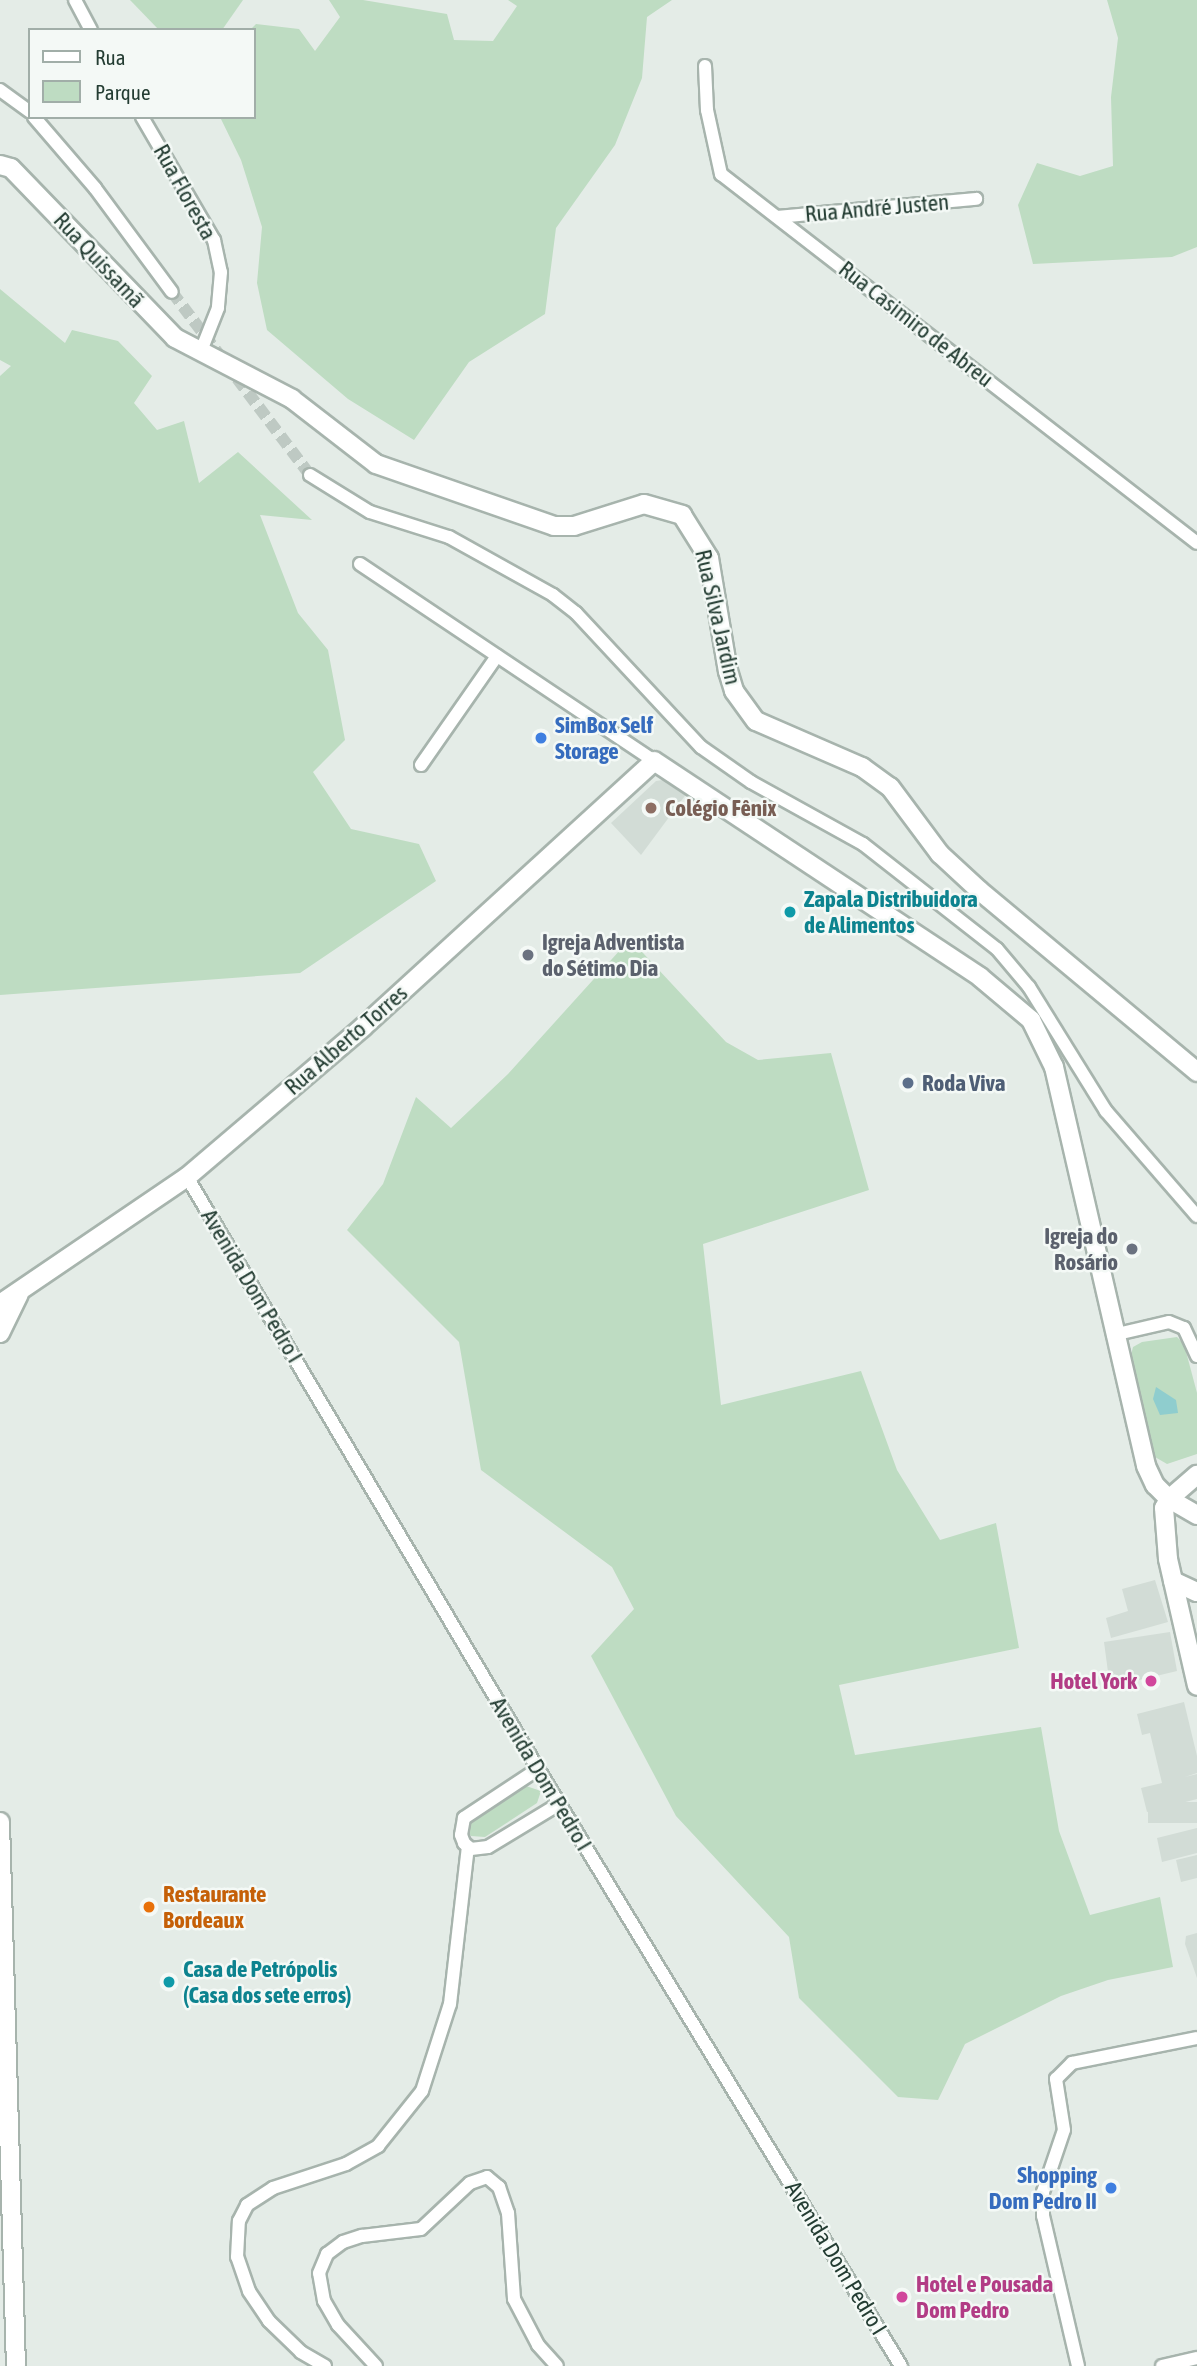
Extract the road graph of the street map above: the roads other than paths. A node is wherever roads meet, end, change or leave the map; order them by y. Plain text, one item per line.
1 (75, 0) edge
2 (90, 28) edge
3 (705, 66) dead end
4 (0, 90) edge
5 (28, 111) edge
6 (36, 119) edge
7 (143, 119) edge
8 (0, 165) edge
9 (976, 199) dead end
10 (777, 217) junction
11 (172, 292) tunnel mouth
12 (201, 351) junction
13 (310, 475) tunnel mouth
14 (1197, 543) edge
15 (360, 564) dead end
16 (497, 656) junction
17 (653, 761) junction
18 (421, 765) dead end
19 (1197, 1072) edge
20 (187, 1177) junction
21 (1197, 1216) edge
22 (19, 1294) junction
23 (0, 1304) edge
24 (0, 1333) edge
25 (1113, 1335) junction
26 (1197, 1356) edge
27 (1197, 1475) edge
28 (1169, 1499) junction
29 (1197, 1515) edge
30 (1173, 1581) junction
31 (1197, 1592) edge
32 (1197, 1602) edge
33 (1181, 1613) junction
34 (1197, 1686) edge
35 (538, 1769) junction
36 (559, 1804) junction
37 (0, 1822) edge
38 (468, 1847) junction
39 (1197, 2038) edge
40 (1197, 2358) edge
41 (16, 2366) edge
42 (326, 2366) edge
43 (376, 2366) edge
44 (557, 2366) edge
45 (901, 2366) edge
46 (1078, 2366) edge
47 (1162, 2366) edge

1 - 2 street
3 - 10 street, Rua Casimiro de Abreu
4 - 5 street
6 - 11 street
7 - 12 street, Rua Floresta
8 - 12 main road, Rua Quissamã
9 - 10 street, Rua André Justen
10 - 14 street, Rua Casimiro de Abreu
12 - 19 main road, Rua Silva Jardim
13 - 21 street
15 - 16 street
16 - 17 street
16 - 18 street
17 - 20 main road, Rua Alberto Torres
17 - 25 main road
20 - 22 main road, Rua Alberto Torres
20 - 35 street, Avenida Dom Pedro I
22 - 23 main road, Rua Alberto Torres
22 - 24 main road, Rua Alberto Torres
25 - 26 street
25 - 28 main road
27 - 28 main road
28 - 29 main road
28 - 30 main road
30 - 31 main road
30 - 33 main road
32 - 33 main road
33 - 34 main road
35 - 36 street, Avenida Dom Pedro I
35 - 38 street
36 - 38 street
36 - 45 street, Avenida Dom Pedro I
37 - 41 main road
38 - 42 street
39 - 46 street
40 - 47 street
43 - 44 street

